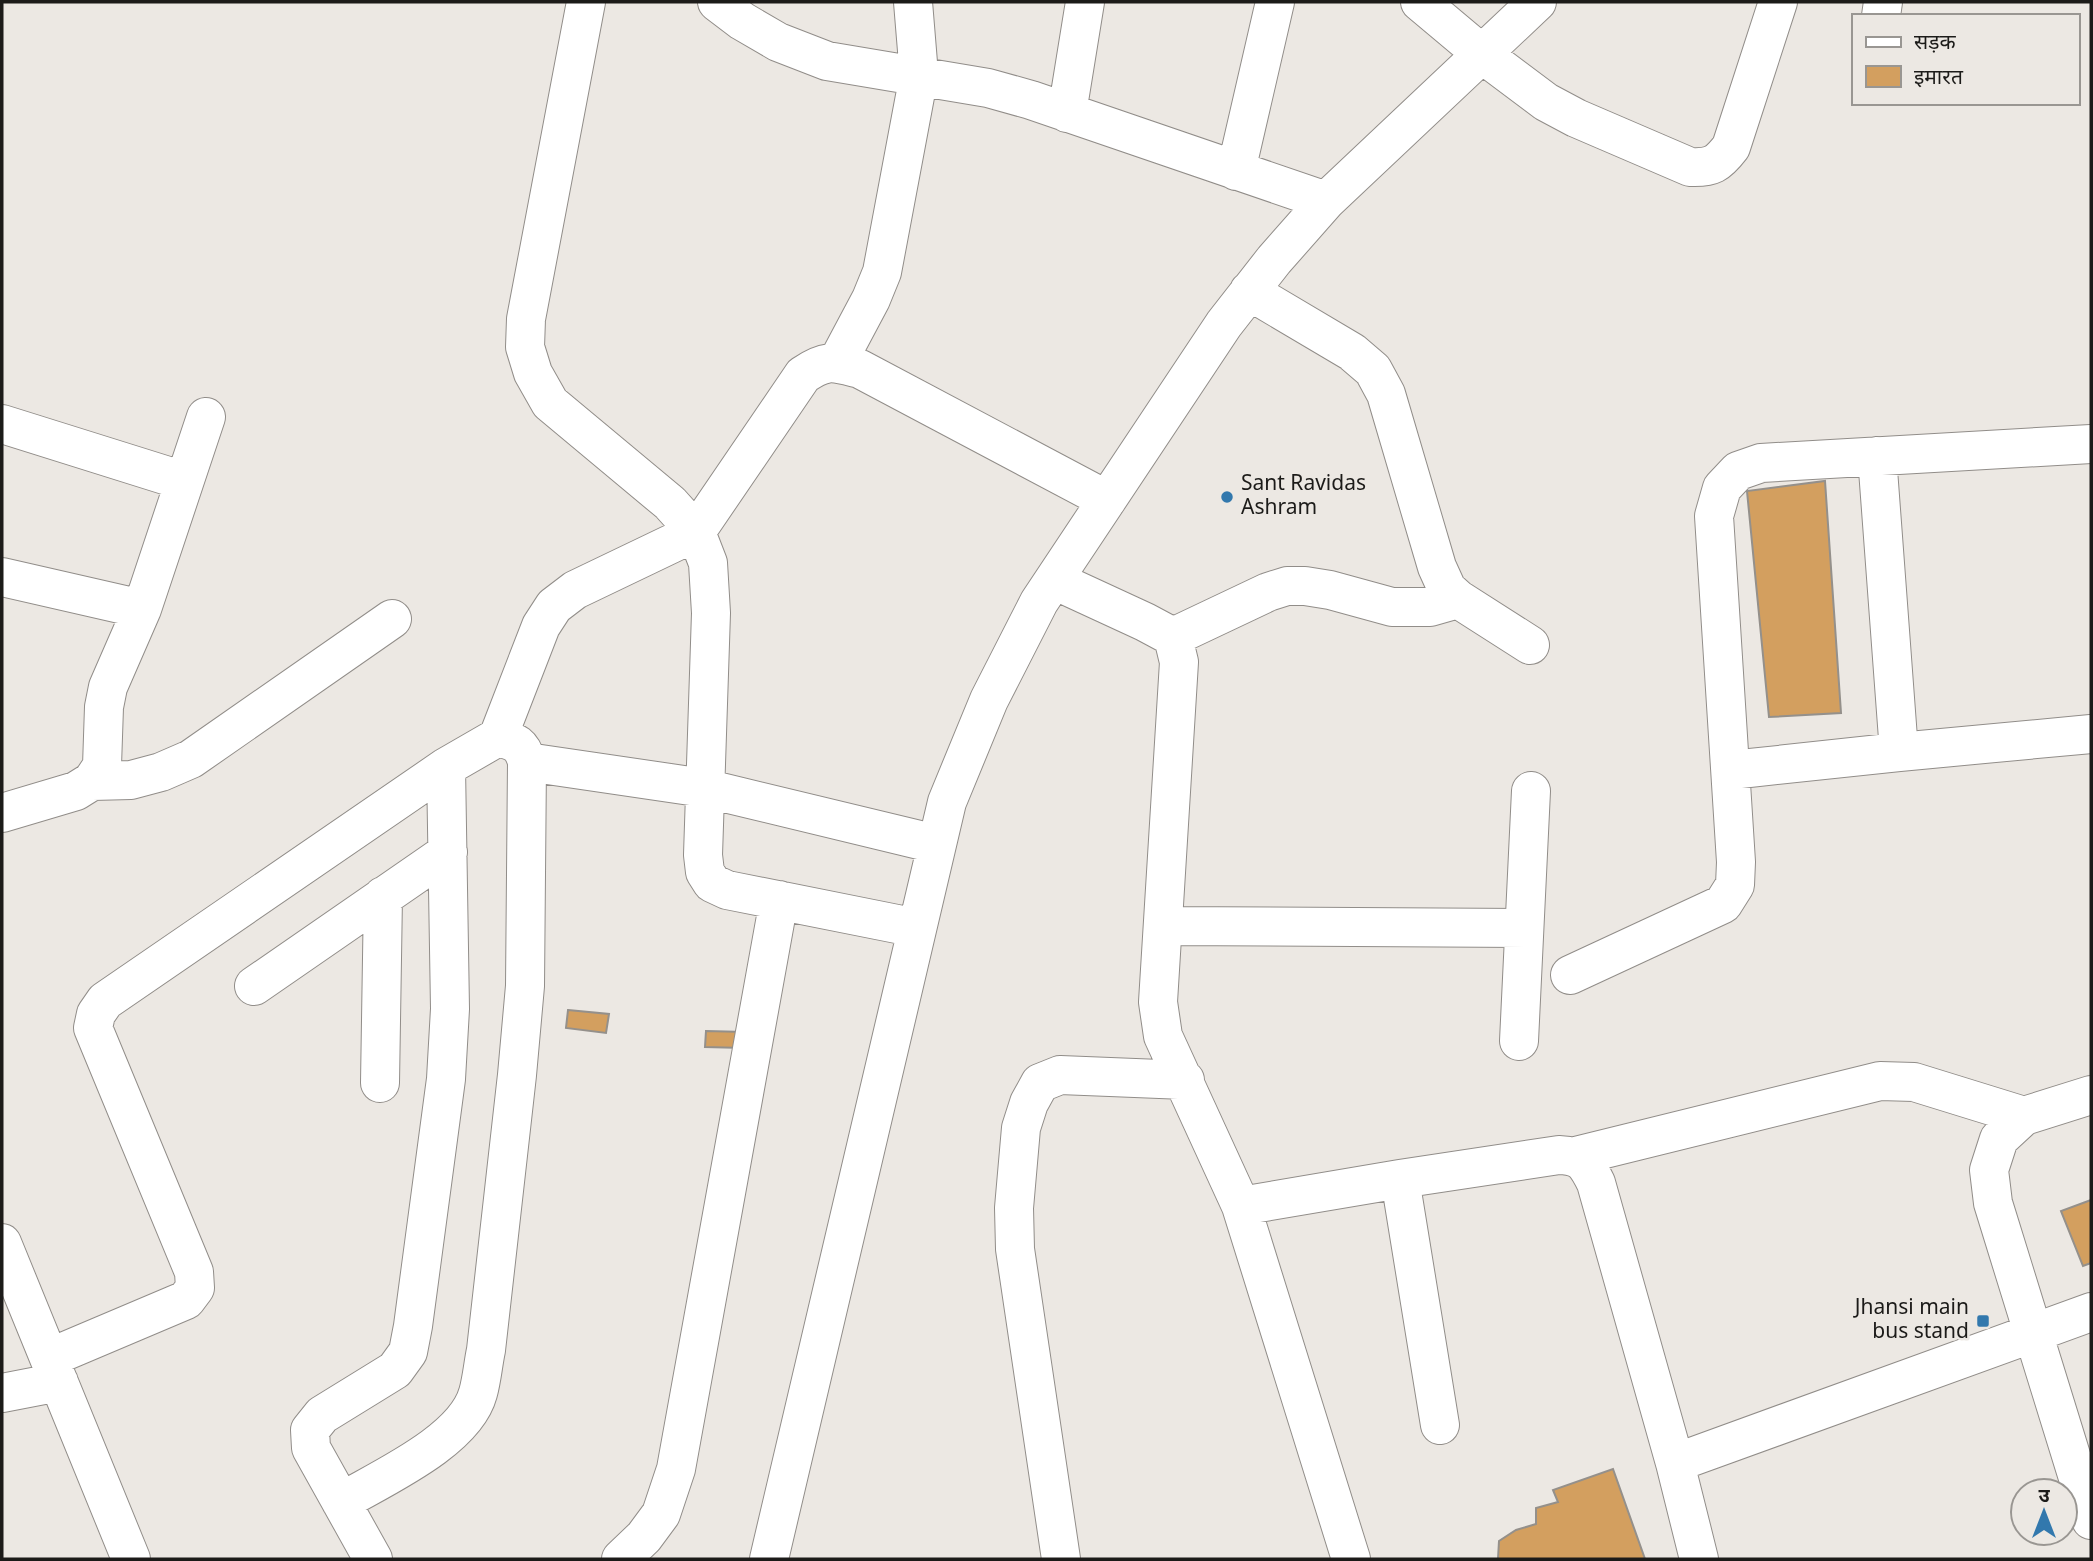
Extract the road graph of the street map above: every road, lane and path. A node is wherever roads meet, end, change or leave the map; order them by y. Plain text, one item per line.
1 (586, 2) edge
2 (717, 2) edge
3 (913, 2) edge
4 (1085, 2) edge
5 (1275, 2) edge
6 (1420, 2) edge
7 (1537, 2) edge
8 (1777, 2) edge
9 (1482, 54) junction
10 (919, 75) junction
11 (1068, 113) junction
12 (1236, 171) junction
13 (1326, 201) junction
14 (1249, 291) junction
15 (837, 363) junction
16 (206, 417) dead end
17 (2, 424) edge
18 (2091, 444) edge
19 (1877, 456) junction
20 (184, 481) junction
21 (1107, 500) junction
22 (696, 532) junction
23 (2, 577) edge
24 (1054, 580) junction
25 (1458, 599) junction
26 (142, 609) junction
27 (392, 619) dead end
28 (1173, 637) junction
29 (1530, 645) dead end
30 (2091, 734) edge
31 (498, 737) junction
32 (1899, 752) junction
33 (527, 762) junction
34 (446, 767) junction
35 (1731, 770) junction
36 (92, 781) junction
37 (704, 789) junction
38 (1531, 791) dead end
39 (2, 813) edge
40 (936, 844) junction
41 (448, 852) junction
42 (383, 896) junction
43 (779, 900) junction
44 (1163, 926) junction
45 (917, 928) junction
46 (1524, 928) junction
47 (1570, 975) dead end
48 (254, 986) dead end
49 (1519, 1041) dead end
50 (1185, 1080) junction
51 (380, 1083) dead end
52 (2091, 1095) edge
53 (2024, 1116) junction
54 (1576, 1156) junction
55 (1400, 1179) junction
56 (1241, 1206) junction
57 (2, 1243) edge
58 (2091, 1311) edge
59 (2033, 1333) junction
60 (54, 1370) junction
61 (2, 1393) edge
62 (1440, 1425) dead end
63 (1675, 1463) junction
64 (341, 1502) junction
65 (2091, 1520) edge
66 (131, 1559) edge
67 (373, 1559) edge
68 (621, 1559) edge
69 (769, 1559) edge
70 (1061, 1559) edge
71 (1351, 1559) edge
72 (1699, 1559) edge

1 - 22 street
2 - 10 street
3 - 10 street
4 - 11 street
5 - 12 street
6 - 9 street
7 - 9 street
8 - 9 street
9 - 13 street
10 - 11 street
10 - 15 street
11 - 12 street
12 - 13 street
13 - 14 street
14 - 21 street
14 - 25 street
15 - 21 street
15 - 22 street
16 - 20 street
17 - 20 street
18 - 19 street
19 - 32 street
19 - 35 street
20 - 26 street
21 - 24 street
22 - 31 street
22 - 37 street
23 - 26 street
24 - 28 street
24 - 40 street
25 - 28 street
25 - 29 street
26 - 36 street
27 - 36 street
28 - 44 street
30 - 32 street
31 - 33 street
31 - 34 street
32 - 35 street
33 - 37 street
33 - 64 street
34 - 41 street
34 - 60 street
35 - 47 street
36 - 39 street
37 - 40 street
37 - 43 street
38 - 46 street
40 - 45 street
41 - 42 street
41 - 64 street
42 - 48 street
42 - 51 street
43 - 45 street
43 - 68 street
44 - 46 street
44 - 50 street
45 - 69 street
46 - 49 street
50 - 56 street
50 - 70 street
52 - 53 street
53 - 54 street
53 - 59 street
54 - 55 street
54 - 63 street
55 - 56 street
55 - 62 street
56 - 71 street
57 - 60 street
58 - 59 street
59 - 63 street
59 - 65 street
60 - 61 street
60 - 66 street
63 - 72 street
64 - 67 street

